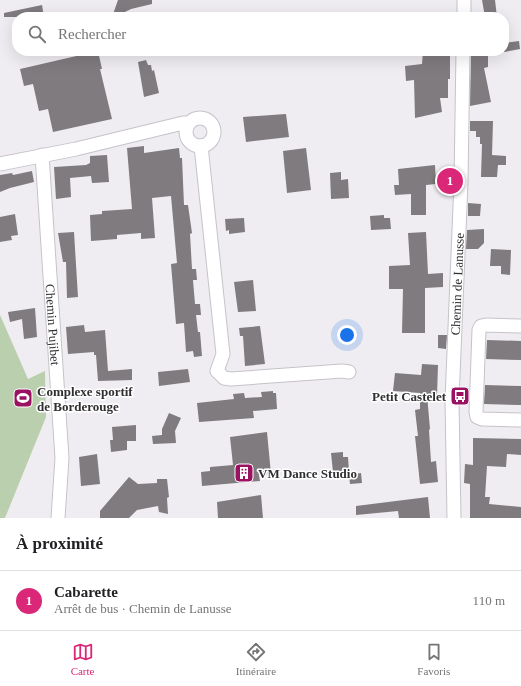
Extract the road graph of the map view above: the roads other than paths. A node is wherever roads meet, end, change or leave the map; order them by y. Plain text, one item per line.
1 (464, 0) edge
2 (464, 12) edge
3 (463, 56) edge
4 (190, 123) junction
5 (201, 146) junction
6 (42, 155) junction
7 (0, 164) edge
8 (521, 326) edge
9 (349, 372) dead end
10 (521, 420) edge
11 (58, 518) edge
12 (454, 518) edge

1 - 2 street
3 - 12 street, Chemin de Lanusse
4 - 5 street
4 - 5 street
4 - 6 street
5 - 9 street
6 - 7 street
6 - 11 street, Chemin Pujibet
8 - 10 street

